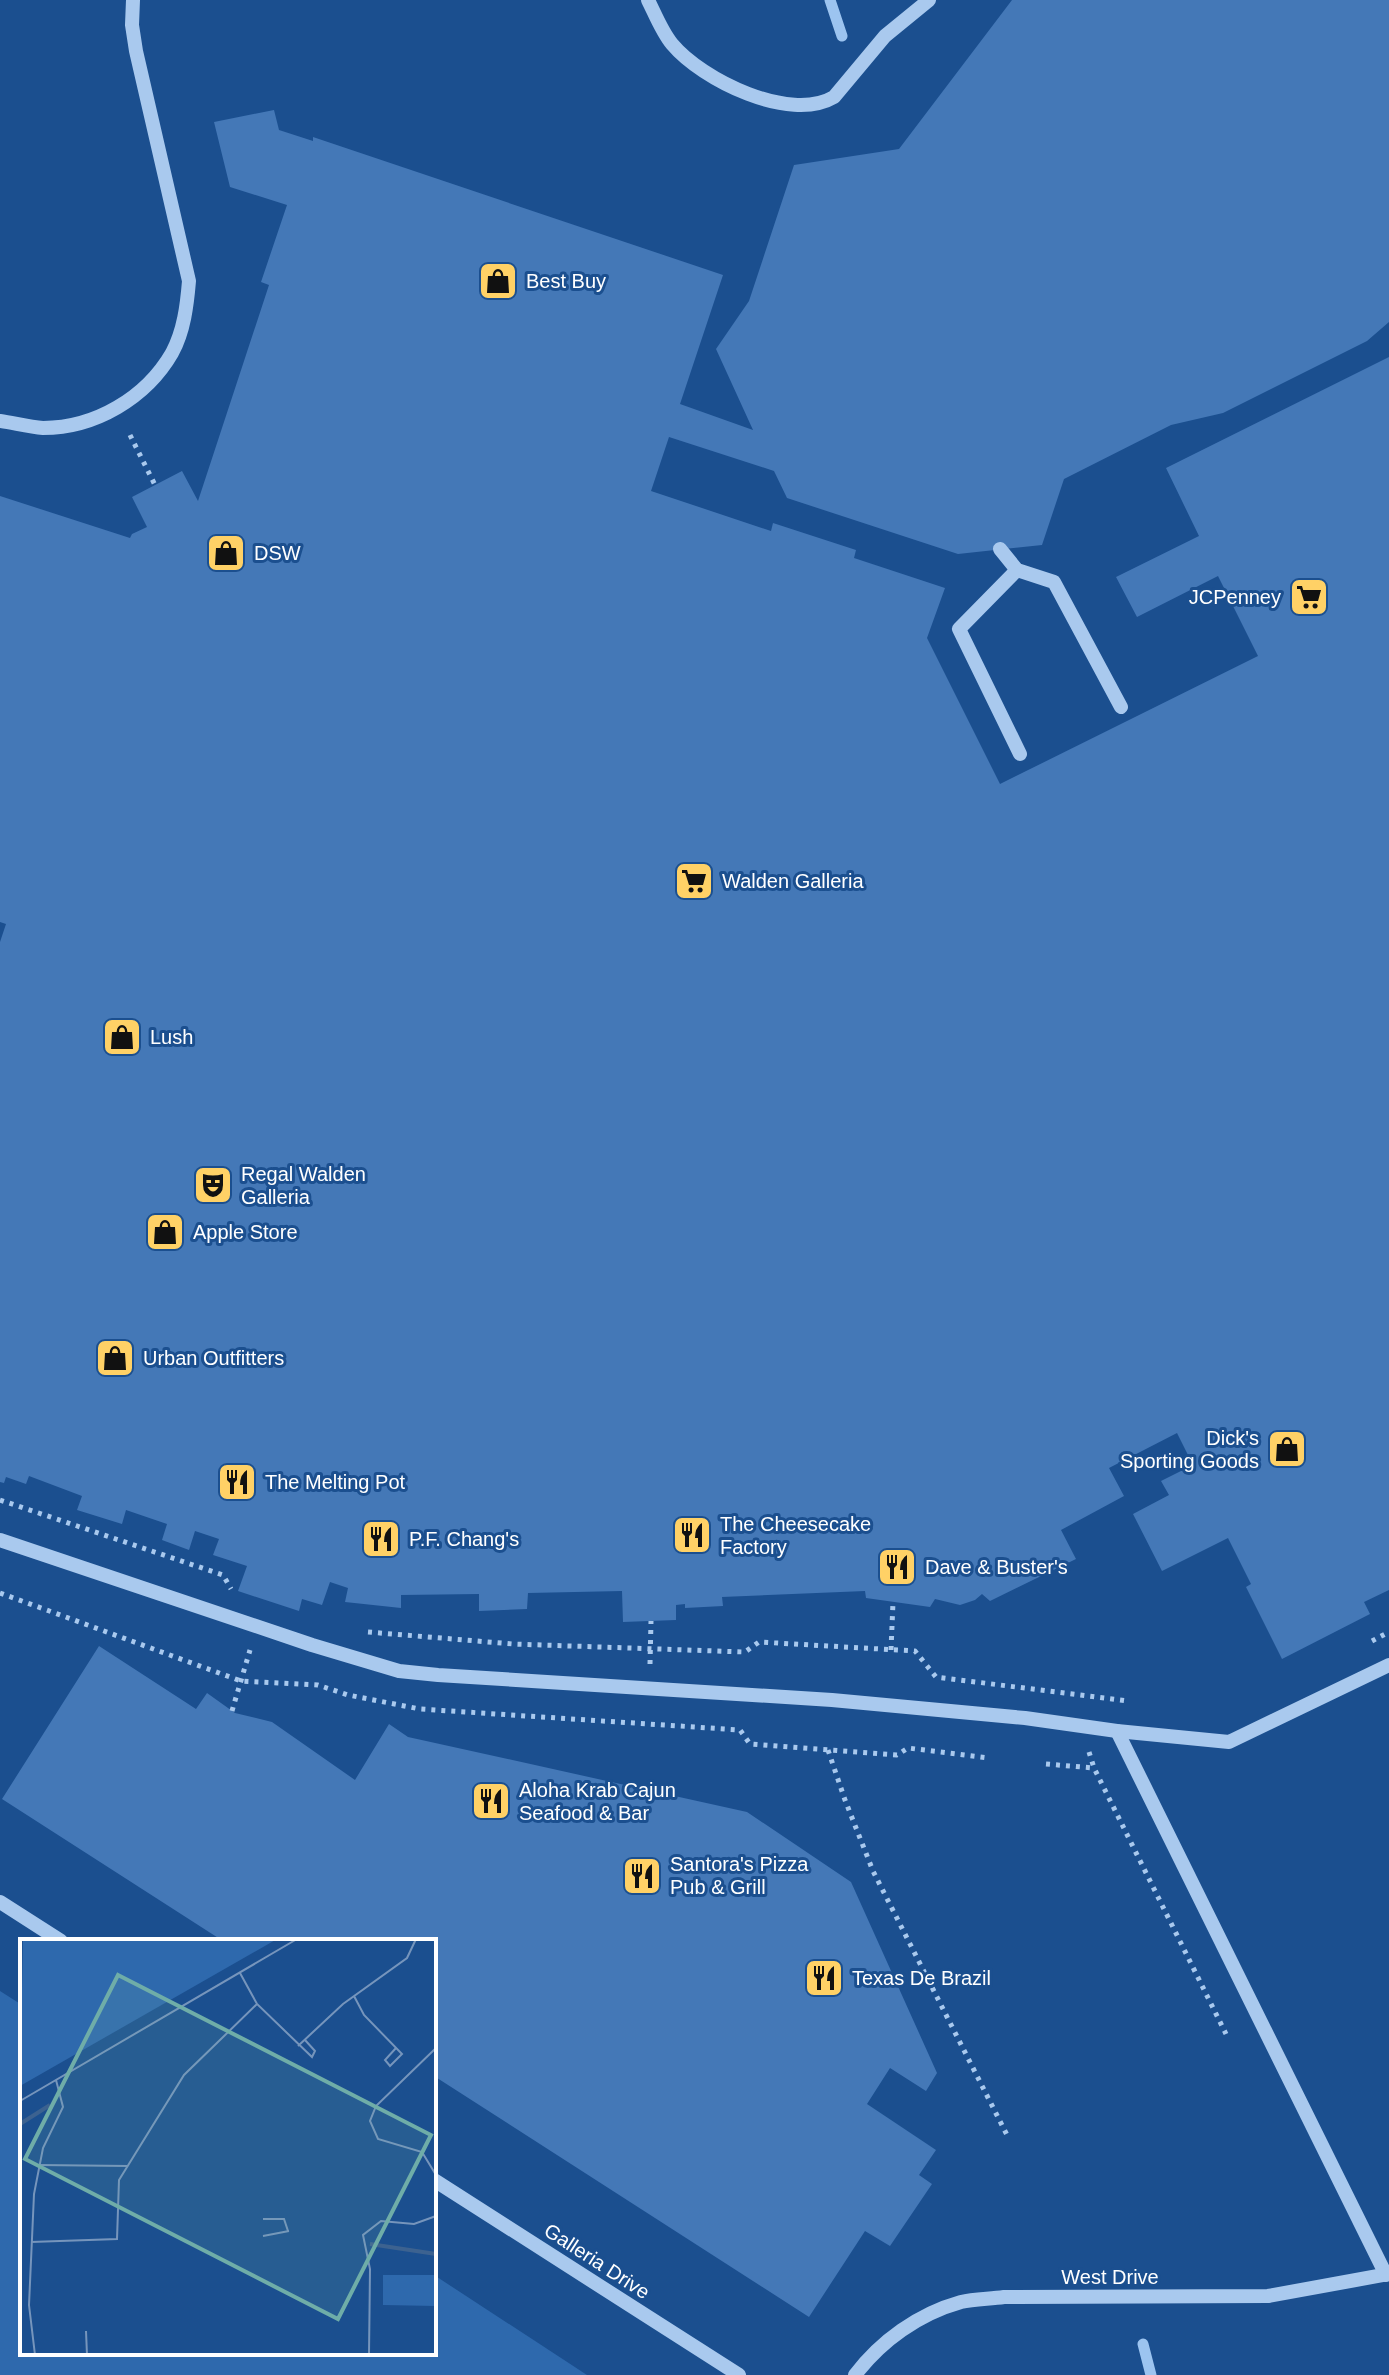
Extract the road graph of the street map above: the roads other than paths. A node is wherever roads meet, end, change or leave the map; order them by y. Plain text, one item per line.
1 (133, 0) edge
2 (648, 0) edge
3 (929, 0) edge
4 (0, 421) edge
5 (1000, 549) dead end
6 (1017, 570) junction
7 (1121, 707) dead end
8 (1020, 754) dead end
9 (0, 1540) edge
10 (1389, 1665) edge
11 (1117, 1731) junction
12 (0, 1902) edge
13 (58, 1939) edge
14 (436, 2181) edge
15 (1388, 2275) edge
16 (739, 2375) edge
17 (855, 2375) edge

1 - 4 street
2 - 3 street
5 - 6 street
6 - 7 street
6 - 8 street
9 - 11 street
10 - 11 street
11 - 15 street
12 - 13 street
14 - 16 street, Galleria Drive
15 - 17 street, West Drive

